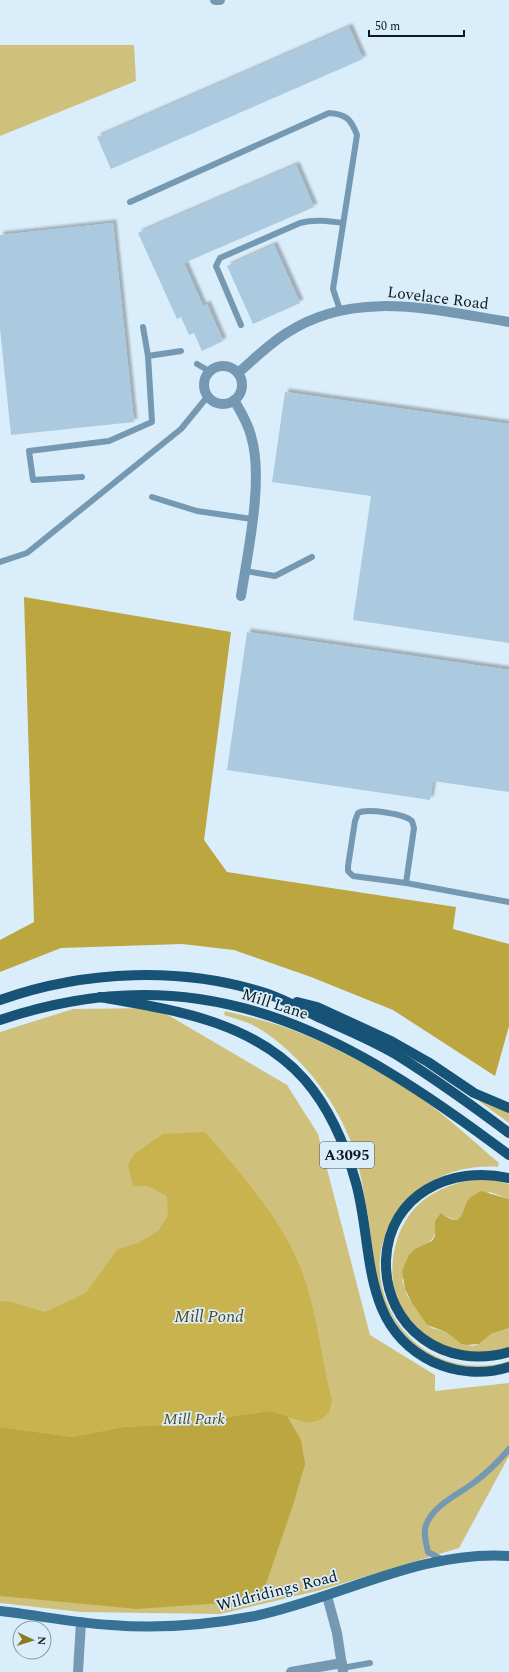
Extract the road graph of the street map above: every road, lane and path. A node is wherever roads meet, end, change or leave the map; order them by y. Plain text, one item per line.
1 (216, 0) edge
2 (220, 0) edge
3 (130, 202) dead end
4 (343, 223) junction
5 (430, 296) dead end
6 (428, 309) junction
7 (340, 310) junction
8 (509, 322) edge
9 (241, 325) dead end
10 (143, 327) dead end
11 (181, 351) dead end
12 (148, 356) junction
13 (197, 364) dead end
14 (209, 371) junction
15 (238, 373) junction
16 (208, 396) junction
17 (234, 400) junction
18 (82, 477) dead end
19 (152, 497) dead end
20 (252, 519) junction
21 (312, 557) dead end
22 (0, 562) edge
23 (245, 571) junction
24 (241, 596) dead end
25 (406, 883) junction
26 (509, 902) edge
27 (270, 995) junction
28 (100, 997) junction
29 (0, 1000) edge
30 (0, 1020) edge
31 (509, 1108) edge
32 (509, 1133) edge
33 (509, 1155) edge
34 (509, 1178) edge
35 (509, 1352) edge
36 (509, 1367) edge
37 (509, 1449) edge
38 (509, 1556) edge
39 (443, 1560) junction
40 (326, 1596) junction
41 (0, 1611) edge
42 (81, 1622) junction
43 (370, 1663) dead end
44 (342, 1668) edge
45 (78, 1672) edge
46 (291, 1672) edge

1 - 2 street
3 - 4 lane
4 - 7 lane
4 - 9 lane
5 - 6 lane
6 - 7 street, Lovelace Road
6 - 8 street, Lovelace Road
7 - 15 street, Lovelace Road
10 - 12 lane
11 - 12 lane
12 - 18 lane
13 - 14 lane
14 - 15 street
14 - 16 street
15 - 17 street
16 - 17 street
16 - 22 lane
17 - 20 street
19 - 20 lane
20 - 23 street
21 - 23 lane
23 - 24 street
25 - 25 lane
25 - 26 lane
27 - 29 main road, Mill Lane
27 - 31 main road
27 - 32 main road, Mill Lane
28 - 30 main road, Mill Lane / A3095
28 - 33 main road, Mill Lane / A3095
28 - 36 main road, A3095
34 - 35 main road
37 - 39 lane
38 - 39 street, Wildridings Road
39 - 40 street, Wildridings Road
40 - 42 street, Wildridings Road
40 - 44 street
41 - 42 street, Wildridings Road
42 - 45 street
43 - 44 lane
44 - 46 street

